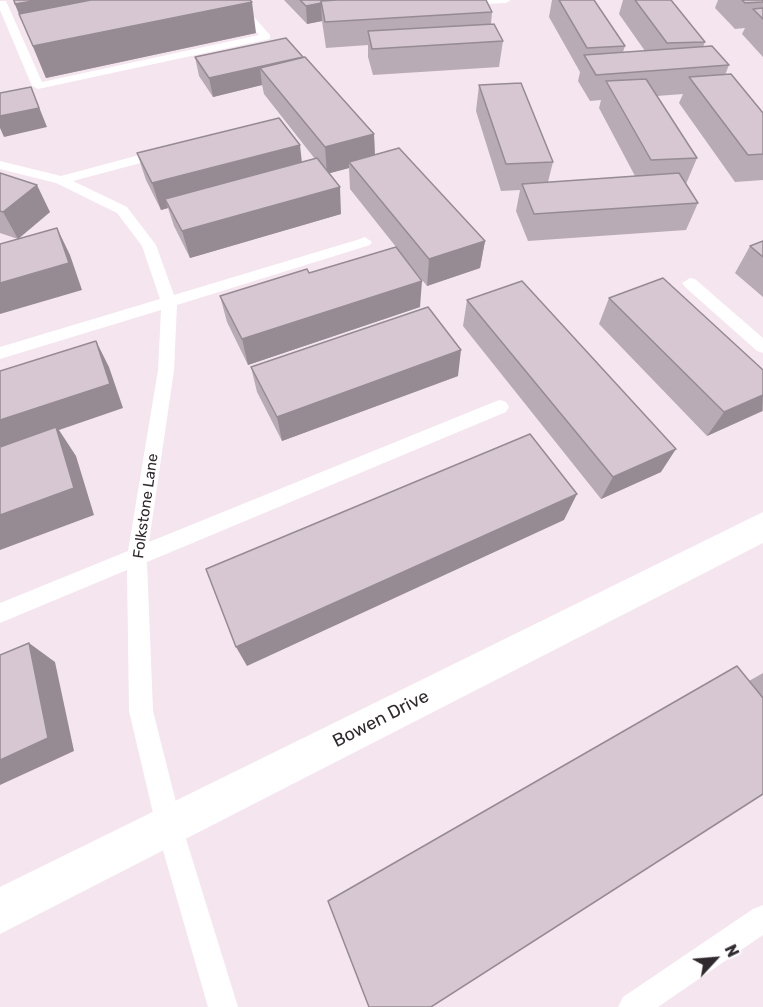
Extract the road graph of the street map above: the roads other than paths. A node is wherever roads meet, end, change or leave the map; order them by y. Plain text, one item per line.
1 (233, 0) edge
2 (506, 0) edge
3 (4, 1) edge
4 (221, 2) edge
5 (453, 2) edge
6 (175, 149) edge
7 (0, 165) edge
8 (61, 180) junction
9 (365, 242) dead end
10 (690, 282) dead end
11 (169, 302) junction
12 (763, 347) edge
13 (0, 353) edge
14 (500, 407) dead end
15 (763, 527) edge
16 (137, 556) junction
17 (0, 613) edge
18 (169, 826) junction
19 (0, 911) edge
20 (763, 919) edge
21 (223, 1007) edge
22 (633, 1007) edge

1 - 3 lane
1 - 4 lane
2 - 5 lane
6 - 8 lane
7 - 8 lane, Folkstone Lane
8 - 11 lane, Folkstone Lane
9 - 11 lane
10 - 12 lane
11 - 13 lane
11 - 16 lane, Folkstone Lane
14 - 16 lane
15 - 18 street, Bowen Drive
16 - 17 lane
16 - 18 lane, Folkstone Lane
18 - 19 street, Bowen Drive
18 - 21 lane, Folkstone Lane
20 - 22 lane

